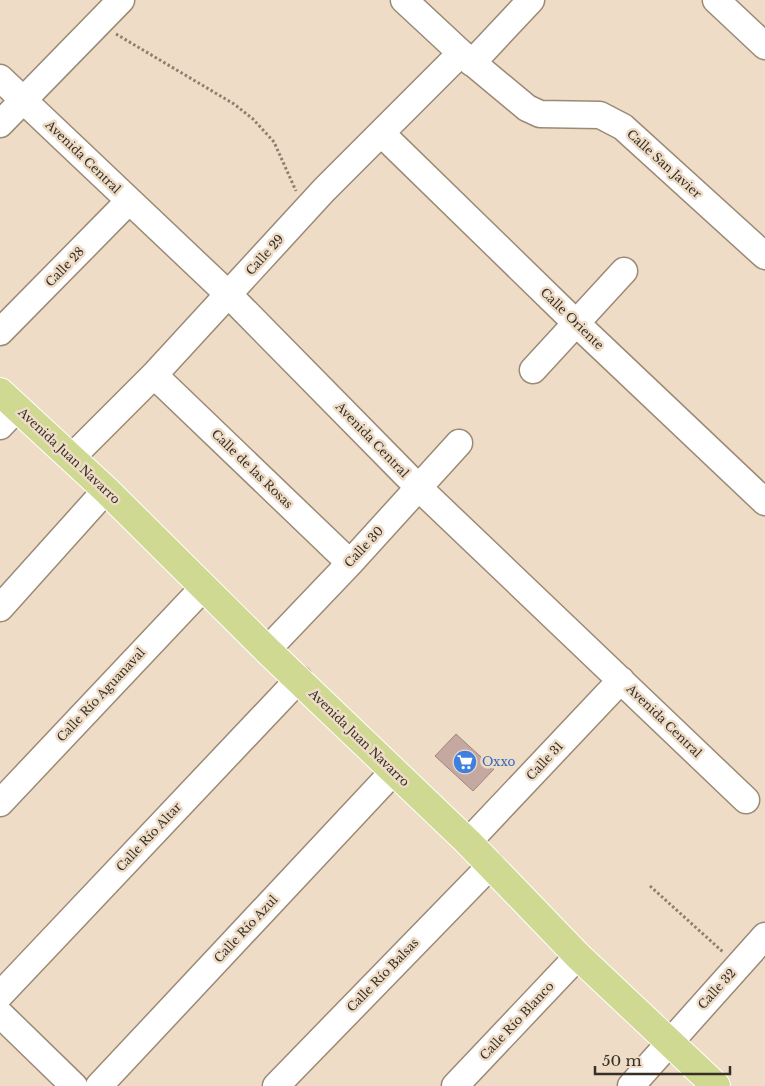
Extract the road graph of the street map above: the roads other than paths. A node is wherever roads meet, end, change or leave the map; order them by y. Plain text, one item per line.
1 (121, 0) edge
2 (404, 0) edge
3 (531, 0) edge
4 (716, 0) edge
5 (765, 46) edge
6 (466, 58) junction
7 (0, 78) edge
8 (23, 100) junction
9 (0, 124) edge
10 (381, 133) junction
11 (129, 201) junction
12 (765, 256) edge
13 (624, 272) dead end
14 (229, 294) junction
15 (576, 322) junction
16 (0, 332) edge
17 (533, 370) dead end
18 (154, 375) junction
19 (6, 409) edge
20 (459, 443) dead end
21 (71, 458) junction
22 (419, 488) junction
23 (106, 490) junction
24 (765, 502) edge
25 (350, 562) junction
26 (203, 588) junction
27 (0, 608) edge
28 (267, 650) junction
29 (299, 679) junction
30 (621, 680) junction
31 (393, 772) junction
32 (746, 800) dead end
33 (0, 803) edge
34 (468, 842) junction
35 (491, 865) junction
36 (765, 936) edge
37 (578, 956) junction
38 (0, 995) edge
39 (0, 1014) edge
40 (670, 1043) junction
41 (74, 1086) edge
42 (99, 1086) edge
43 (276, 1086) edge
44 (455, 1086) edge
45 (631, 1086) edge
46 (716, 1086) edge

1 - 8 street
2 - 6 street, Calle San Javier
3 - 6 street, Calle 29
4 - 5 street
6 - 10 street, Calle 29
6 - 12 street, Calle San Javier
7 - 8 street, Avenida Central
8 - 9 street
8 - 11 street, Avenida Central
10 - 14 street, Calle 29
10 - 15 street, Calle Oriente
11 - 14 street, Avenida Central
11 - 16 street, Calle 28
13 - 15 street
14 - 18 street, Calle 29
14 - 22 street, Avenida Central
15 - 17 street
15 - 24 street, Calle Oriente
18 - 21 street, Calle 29
18 - 25 street, Calle de las Rosas
19 - 21 main road, Avenida Juan Navarro
20 - 22 street, Calle 30
21 - 23 main road, Avenida Juan Navarro
22 - 25 street, Calle 30
22 - 30 street, Avenida Central
23 - 26 main road, Avenida Juan Navarro
23 - 27 street
25 - 28 street, Calle 30
26 - 28 main road, Avenida Juan Navarro
26 - 33 street, Calle Río Aguanaval
28 - 29 main road, Avenida Juan Navarro
29 - 31 main road, Avenida Juan Navarro
29 - 38 street, Calle Río Altar
30 - 32 street, Avenida Central
30 - 34 street, Calle 31
31 - 34 main road, Avenida Juan Navarro
31 - 42 street, Calle Río Azul
34 - 35 main road, Avenida Juan Navarro
35 - 37 main road, Avenida Juan Navarro
35 - 43 street, Calle Río Balsas
36 - 40 street, Calle 32
37 - 40 main road, Avenida Juan Navarro
37 - 44 street, Calle Río Blanco
39 - 41 street
40 - 45 street, Calle 32
40 - 46 main road, Avenida Juan Navarro

